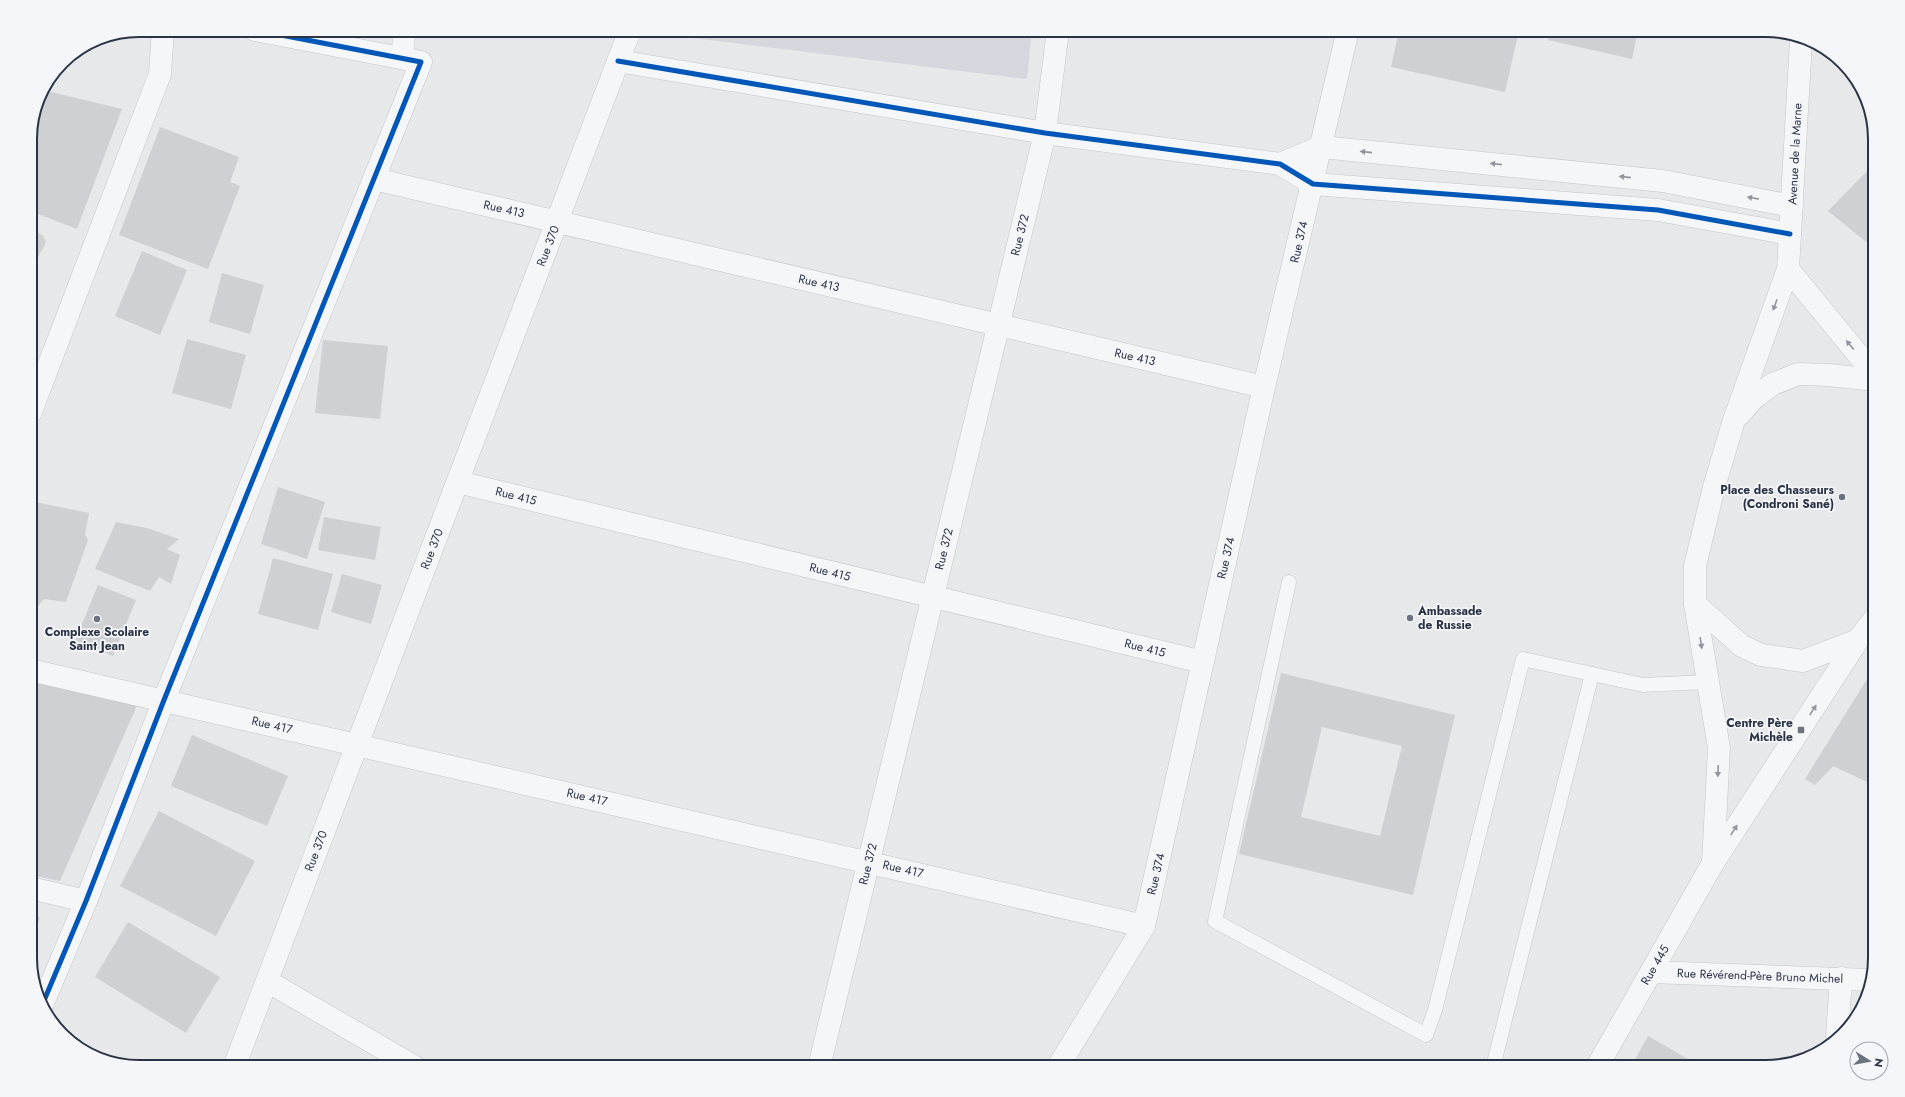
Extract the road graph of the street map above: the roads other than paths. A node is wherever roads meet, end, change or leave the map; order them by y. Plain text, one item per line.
1 (163, 37) edge
2 (292, 37) edge
3 (404, 37) edge
4 (627, 37) edge
5 (1057, 37) edge
6 (1346, 37) edge
7 (1801, 43) edge
8 (403, 58) junction
9 (618, 61) junction
10 (1045, 133) junction
11 (1321, 147) junction
12 (1280, 164) junction
13 (374, 179) junction
14 (1313, 184) junction
15 (1792, 206) junction
16 (557, 221) junction
17 (1790, 234) junction
18 (1788, 268) junction
19 (998, 325) junction
20 (1868, 366) edge
21 (1868, 379) edge
22 (1264, 387) junction
23 (37, 396) edge
24 (1734, 420) junction
25 (458, 482) junction
26 (1289, 582) dead end
27 (932, 597) junction
28 (1695, 604) junction
29 (1868, 627) edge
30 (1858, 640) junction
31 (1203, 662) junction
32 (37, 672) edge
33 (1592, 674) junction
34 (1708, 682) junction
35 (164, 700) junction
36 (357, 744) junction
37 (868, 861) junction
38 (1713, 863) junction
39 (37, 890) edge
40 (86, 901) junction
41 (1144, 926) junction
42 (1651, 972) junction
43 (1841, 978) junction
44 (1866, 980) edge
45 (267, 981) junction
46 (46, 998) edge
47 (1837, 1031) edge
48 (237, 1060) edge
49 (403, 1060) edge
50 (821, 1060) edge
51 (1062, 1060) edge
52 (1495, 1060) edge
53 (1601, 1060) edge

1 - 23 street
2 - 8 street
3 - 8 street
4 - 9 street, Rue 370
5 - 10 street, Rue 372
6 - 11 street, Rue 374
7 - 15 street, Avenue de la Marne
8 - 13 street
9 - 10 street
9 - 16 street, Rue 370
10 - 12 street
10 - 19 street, Rue 372
11 - 12 street
11 - 14 street, Rue 374
15 -> 11 street
12 - 14 street
13 - 16 street, Rue 413
13 - 35 street
14 - 17 street
14 - 22 street, Rue 374
15 - 17 street, Avenue de la Marne
16 - 19 street, Rue 413
16 - 25 street, Rue 370
17 - 18 street, Avenue de la Marne
20 -> 18 street
18 -> 24 street, Avenue de la Marne
19 - 22 street, Rue 413
19 - 27 street, Rue 372
21 - 24 street
22 - 31 street, Rue 374
24 - 28 street, Avenue de la Marne
25 - 27 street, Rue 415
25 - 36 street, Rue 370
26 - 33 lane
27 - 31 street, Rue 415
27 - 37 street, Rue 372
28 - 30 street
28 -> 34 street, Avenue de la Marne
29 - 30 street, Rue 445
38 -> 30 street, Rue 445
31 - 41 street, Rue 374
32 - 35 street, Rue 417
33 - 34 lane
33 - 52 lane
34 -> 38 street, Avenue de la Marne
35 - 36 street, Rue 417
35 - 40 street
36 - 37 street, Rue 417
36 - 45 street, Rue 370
37 - 41 street, Rue 417
37 - 50 street, Rue 372
38 - 42 street, Rue 445
39 - 40 street
40 - 46 street
41 - 51 street, Rue 374
42 - 43 street, Rue Révérend-Père Bruno Michel
42 - 53 street, Rue 445
43 - 44 street, Rue Révérend-Père Bruno Michel
43 - 47 street
45 - 48 street, Rue 370
45 - 49 street

